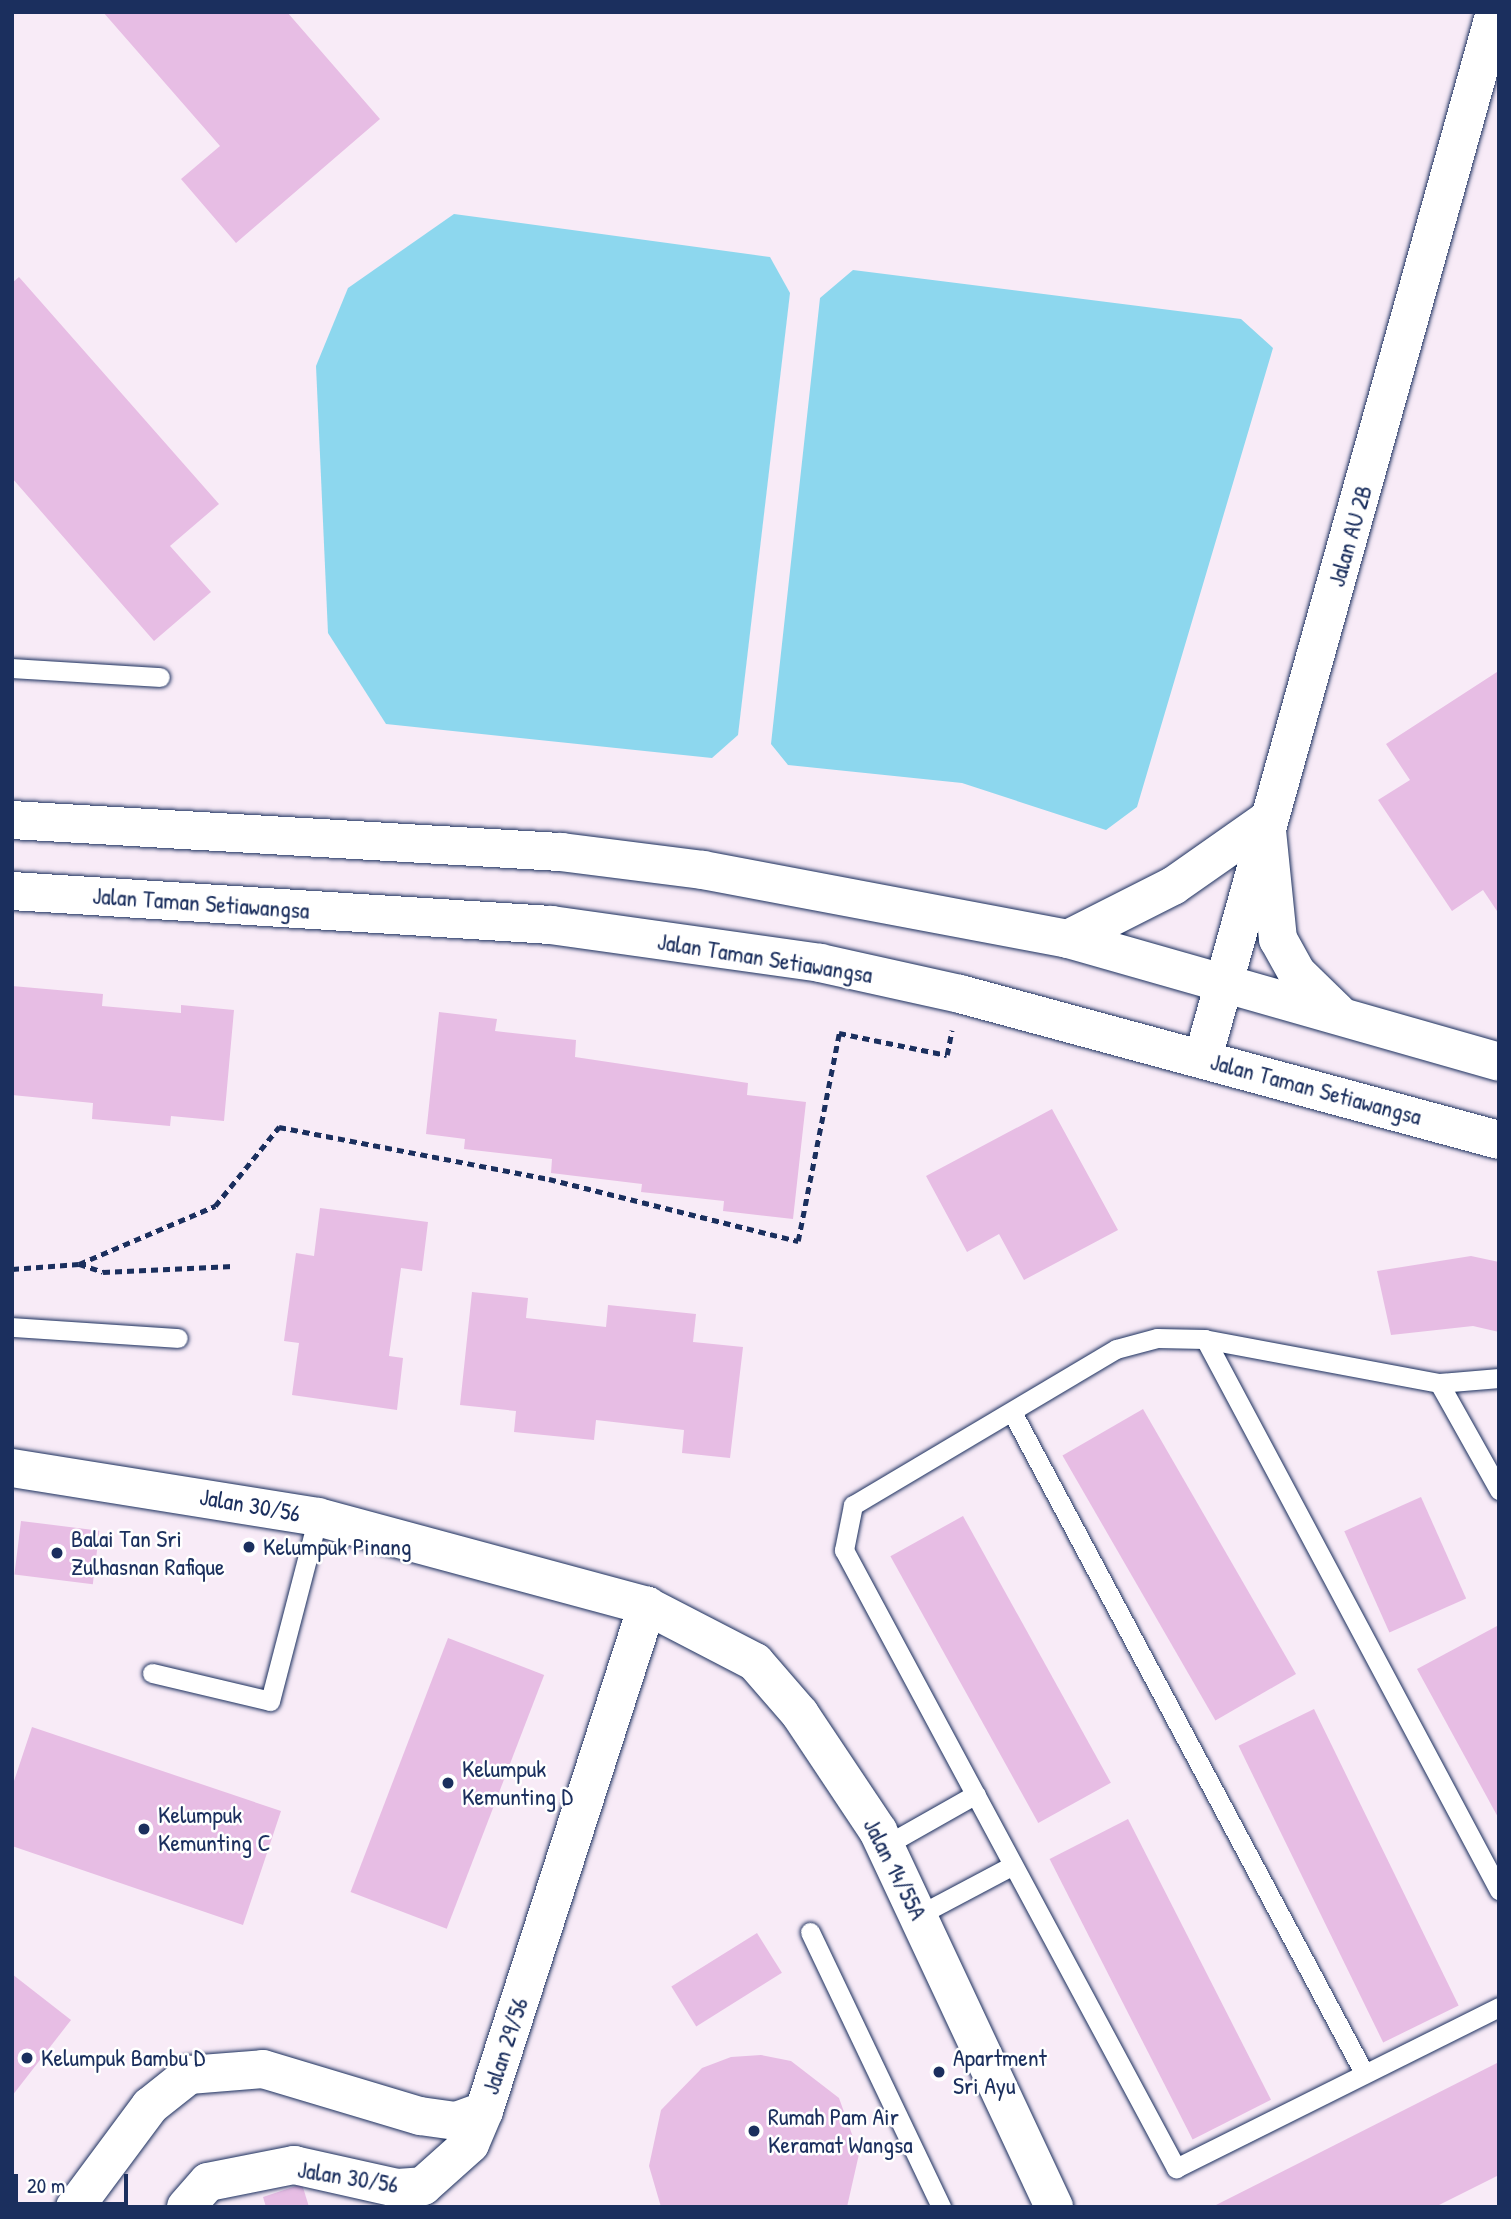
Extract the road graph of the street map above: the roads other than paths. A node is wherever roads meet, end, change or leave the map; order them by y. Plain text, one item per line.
1 (1495, 12) edge
2 (12, 668) edge
3 (160, 677) dead end
4 (12, 820) edge
5 (1266, 821) junction
6 (12, 891) edge
7 (1068, 939) junction
8 (1223, 982) junction
9 (1338, 1014) junction
10 (1203, 1058) junction
11 (1499, 1062) edge
12 (1499, 1140) edge
13 (12, 1327) edge
14 (178, 1338) dead end
15 (1205, 1339) junction
16 (1499, 1378) edge
17 (1439, 1383) junction
18 (1012, 1412) junction
19 (12, 1468) edge
20 (1499, 1490) edge
21 (318, 1517) junction
22 (647, 1606) junction
23 (152, 1673) dead end
24 (976, 1794) junction
25 (886, 1845) junction
26 (1013, 1865) junction
27 (1499, 1890) edge
28 (919, 1915) junction
29 (810, 1932) dead end
30 (1499, 2007) edge
31 (1364, 2073) junction
32 (484, 2111) junction
33 (75, 2207) edge
34 (186, 2207) edge
35 (941, 2207) edge
36 (1054, 2207) edge

1 - 5 street, Jalan AU 2B
2 - 3 lane
4 - 7 street
5 - 7 street
5 - 8 street, Jalan AU 2B
5 - 9 street
6 - 10 street, Jalan Taman Setiawangsa
7 - 8 street
8 - 9 street
8 - 10 street, Jalan AU 2B
9 - 11 street
10 - 12 street, Jalan Taman Setiawangsa
13 - 14 lane
15 - 17 lane
15 - 18 lane
15 - 27 lane
16 - 17 lane
17 - 20 lane
18 - 24 lane
18 - 31 lane
19 - 21 street, Jalan 30/56
21 - 22 street, Jalan 30/56
21 - 23 lane
22 - 25 street, Jalan 14/55A
22 - 32 street, Jalan 29/56
24 - 25 lane
24 - 26 lane
25 - 28 street, Jalan 14/55A
26 - 28 lane
26 - 31 lane
28 - 36 street, Jalan 14/55A
29 - 35 lane
30 - 31 lane
32 - 33 street, Jalan 29/56
32 - 34 street, Jalan 30/56

